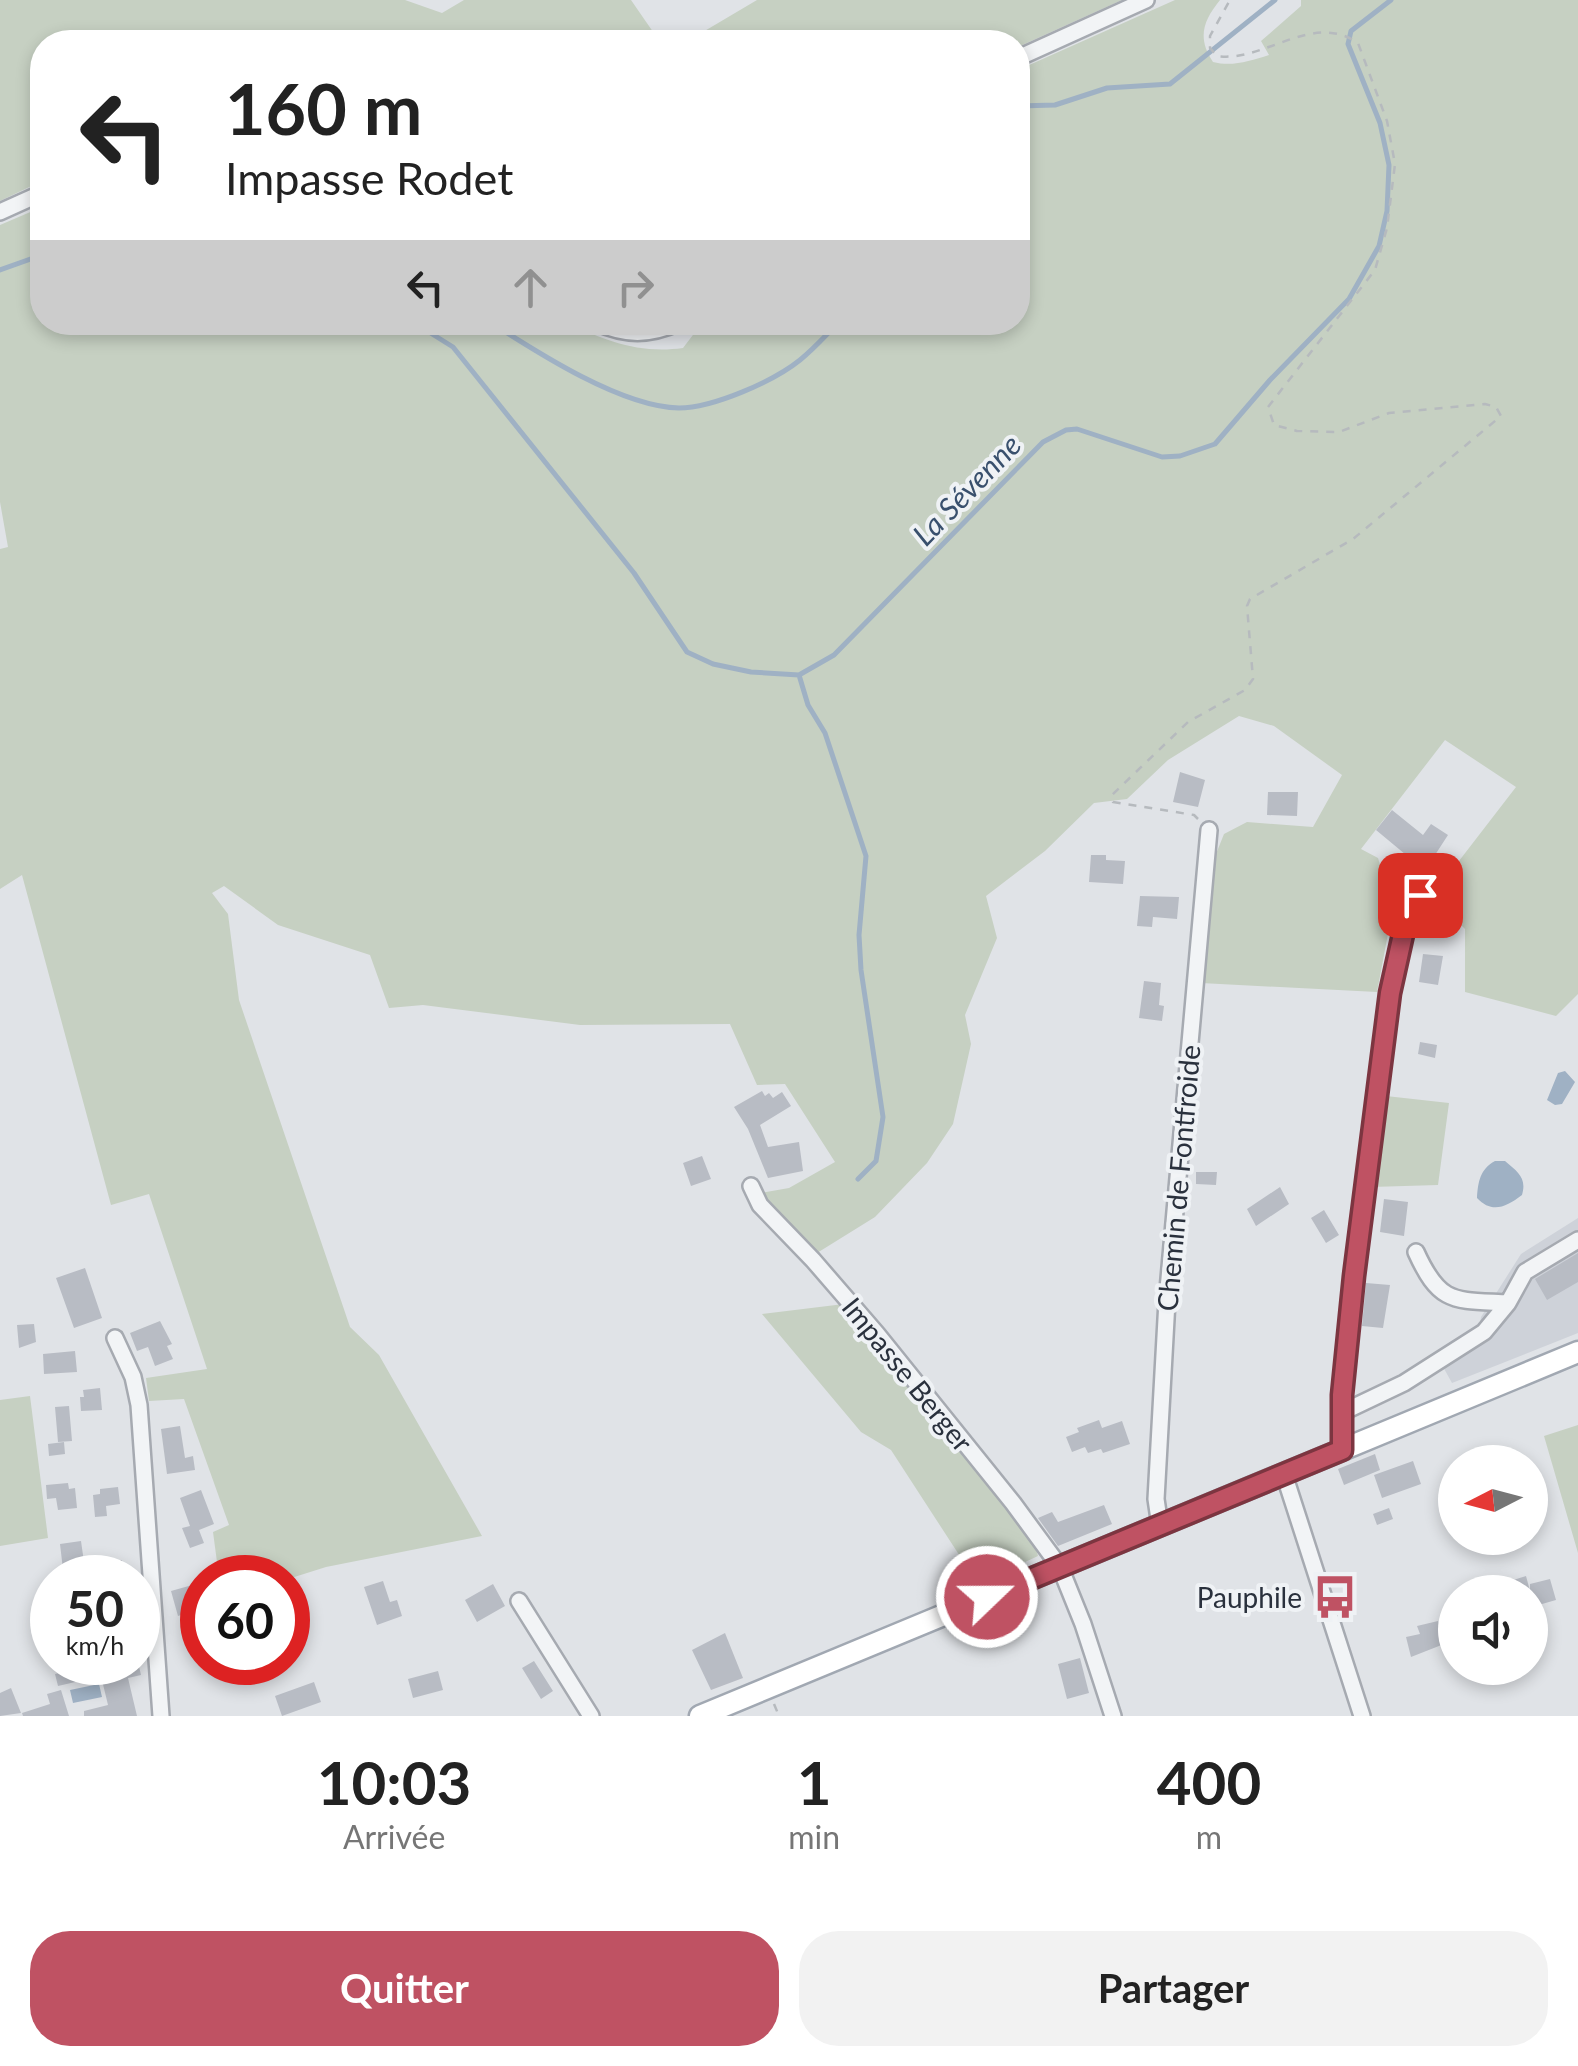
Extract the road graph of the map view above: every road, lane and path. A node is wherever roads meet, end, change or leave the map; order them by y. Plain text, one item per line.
1 (1146, 0) edge
2 (1230, 0) edge
3 (1030, 53) edge
4 (30, 198) edge
5 (0, 212) edge
6 (1209, 830) joint
7 (1420, 895) dead end
8 (751, 1186) dead end
9 (1578, 1240) edge
10 (1416, 1252) dead end
11 (1508, 1302) junction
12 (114, 1338) dead end
13 (1578, 1352) edge
14 (1341, 1413) junction
15 (1342, 1450) junction
16 (1284, 1474) junction
17 (1160, 1526) junction
18 (1060, 1567) junction
19 (520, 1601) dead end
20 (162, 1716) edge
21 (591, 1716) edge
22 (700, 1716) edge
23 (1113, 1716) edge
24 (1362, 1716) edge

1 - 3 street
2 - 6 path
4 - 5 street
6 - 17 street, Chemin de Fontfroide
7 - 14 street
8 - 18 street, Impasse Berger
9 - 11 street
10 - 11 street
11 - 14 street
12 - 20 street
13 - 15 main road
14 - 15 street
15 - 16 main road
16 - 17 main road
16 - 24 street
17 - 18 main road
18 - 22 main road
18 - 23 street, Impasse Berger
19 - 21 street

